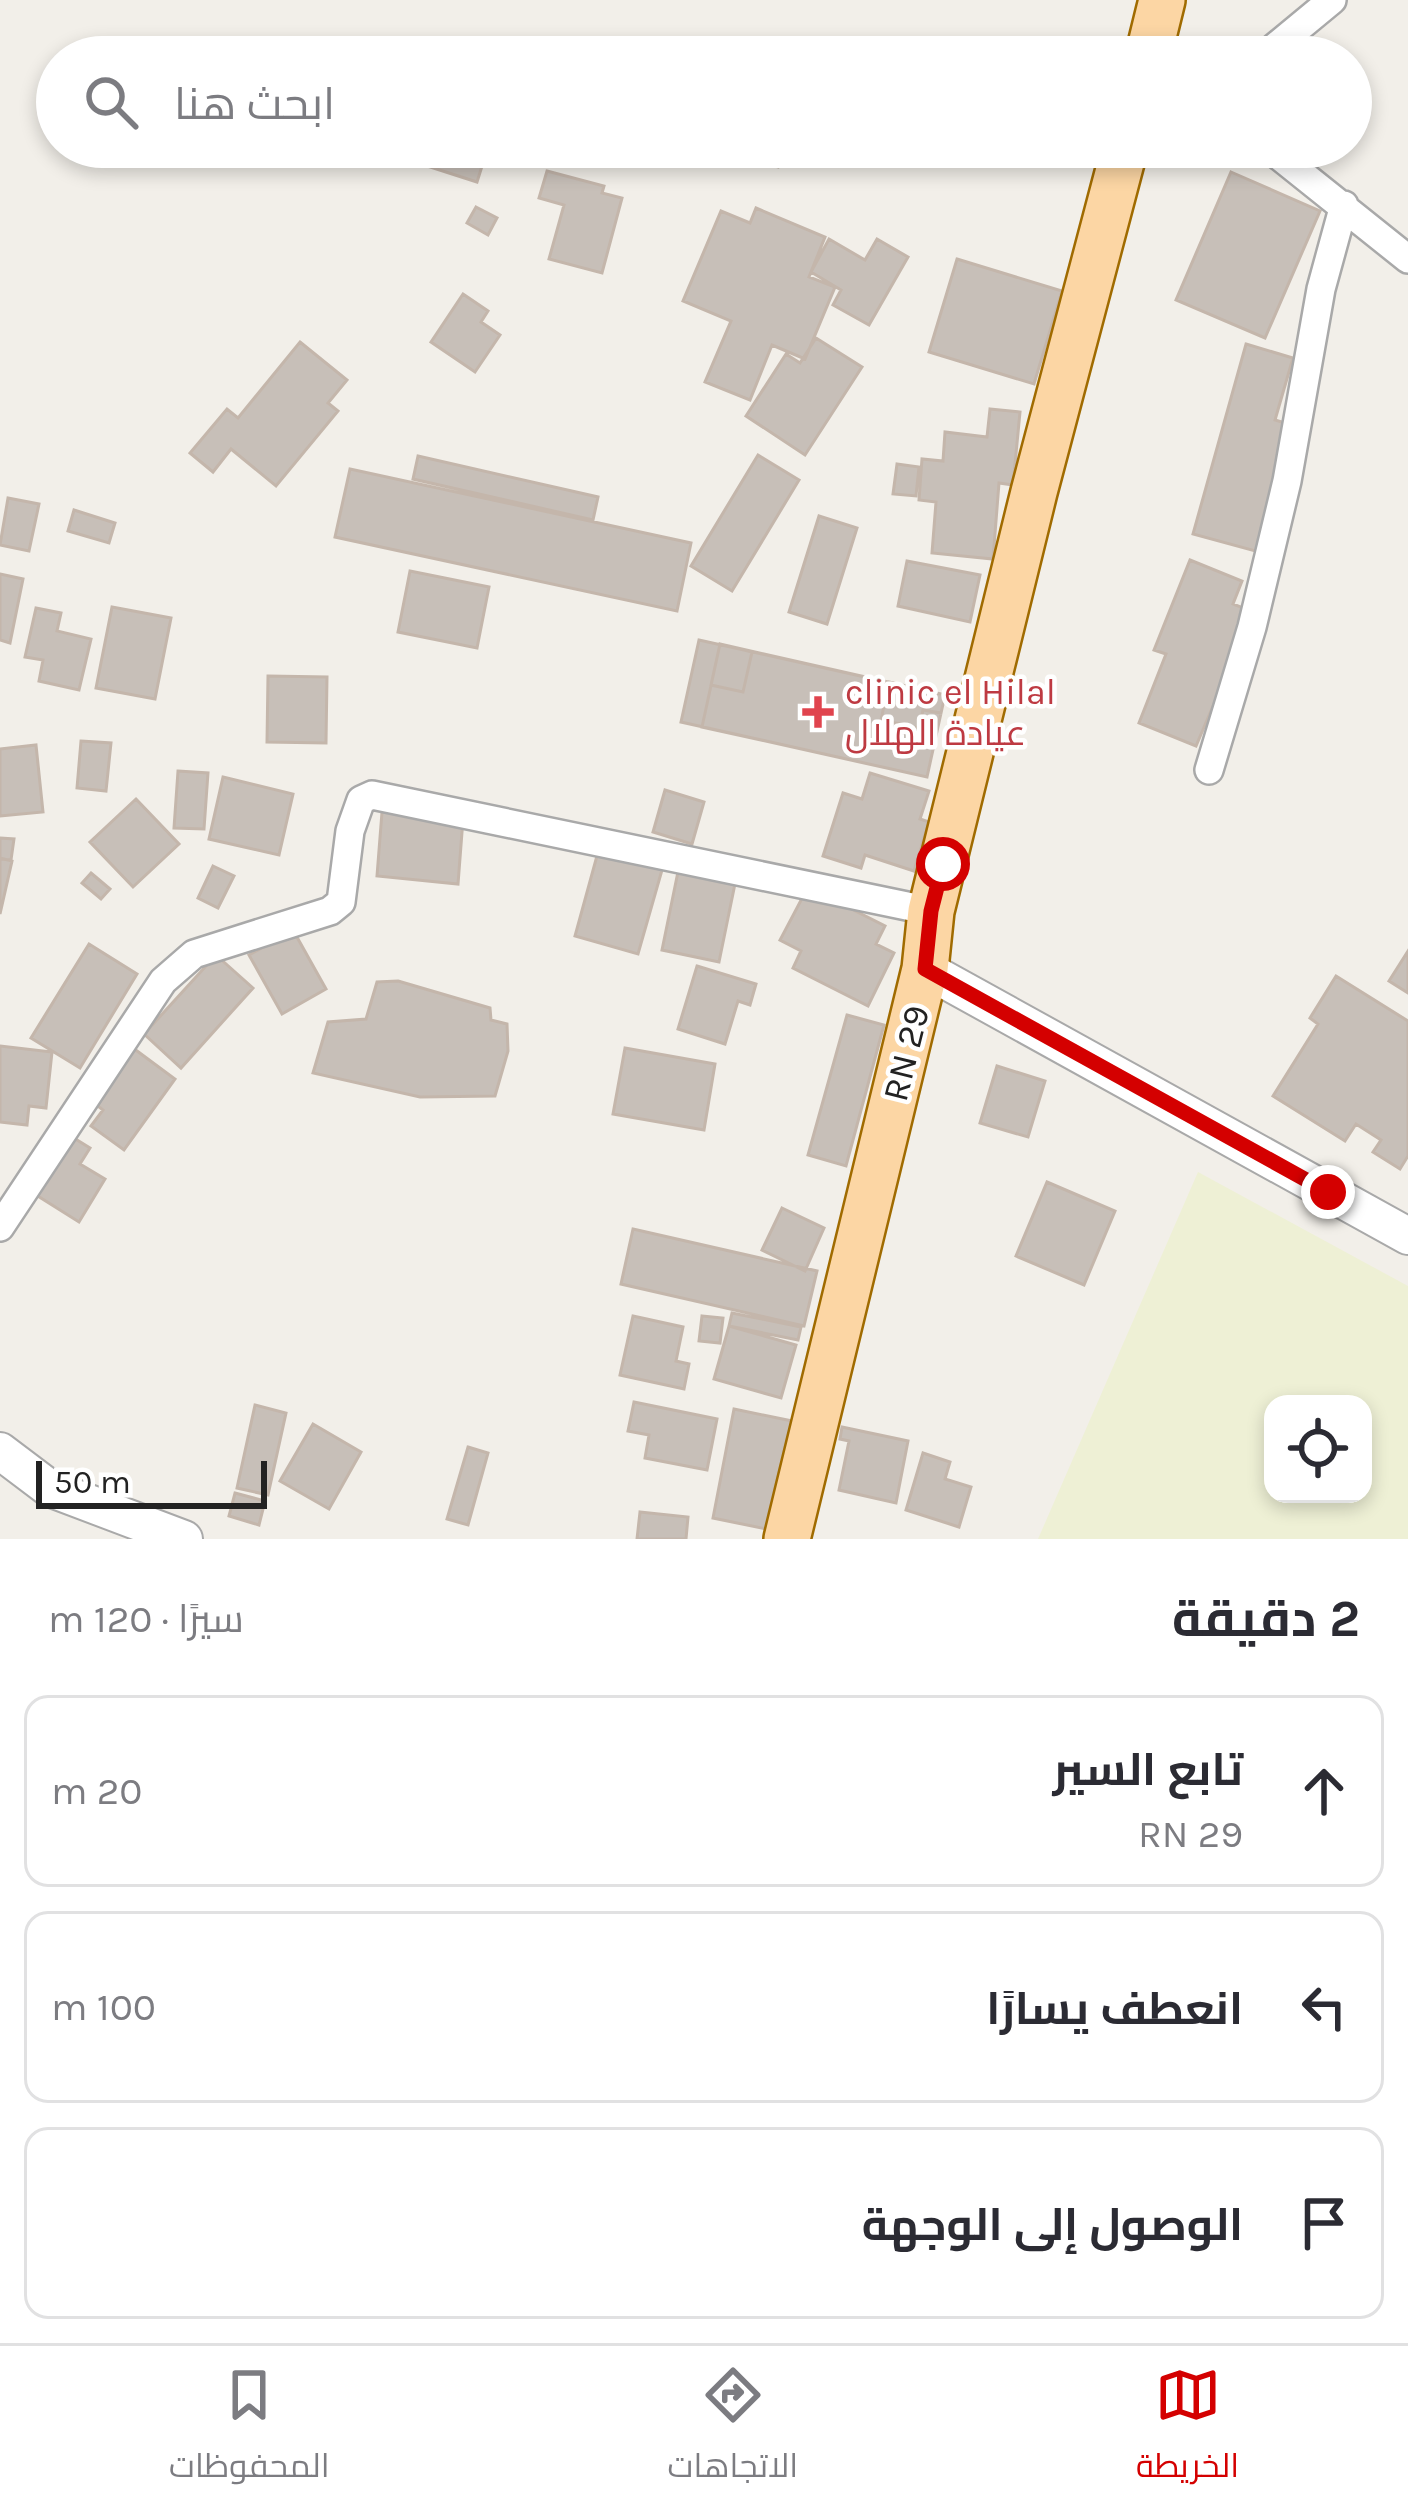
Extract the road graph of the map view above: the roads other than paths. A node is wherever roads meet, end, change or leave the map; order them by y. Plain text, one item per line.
1 (1162, 0) edge
2 (1332, 0) edge
3 (1153, 36) edge
4 (1288, 36) edge
5 (1119, 168) edge
6 (1296, 168) edge
7 (1344, 205) junction
8 (1408, 259) edge
9 (1209, 770) dead end
10 (931, 911) junction
11 (925, 969) junction
12 (0, 1227) edge
13 (1408, 1236) edge
14 (0, 1451) edge
15 (184, 1539) edge
16 (787, 1539) edge

1 - 3 main road
2 - 4 street
5 - 10 main road, RN 29 / RN 29
6 - 7 street
7 - 8 street
7 - 9 street
10 - 11 main road, RN 29 / RN 29
10 - 12 street
11 - 13 street
11 - 16 main road, RN 29 / RN 29
14 - 15 street

